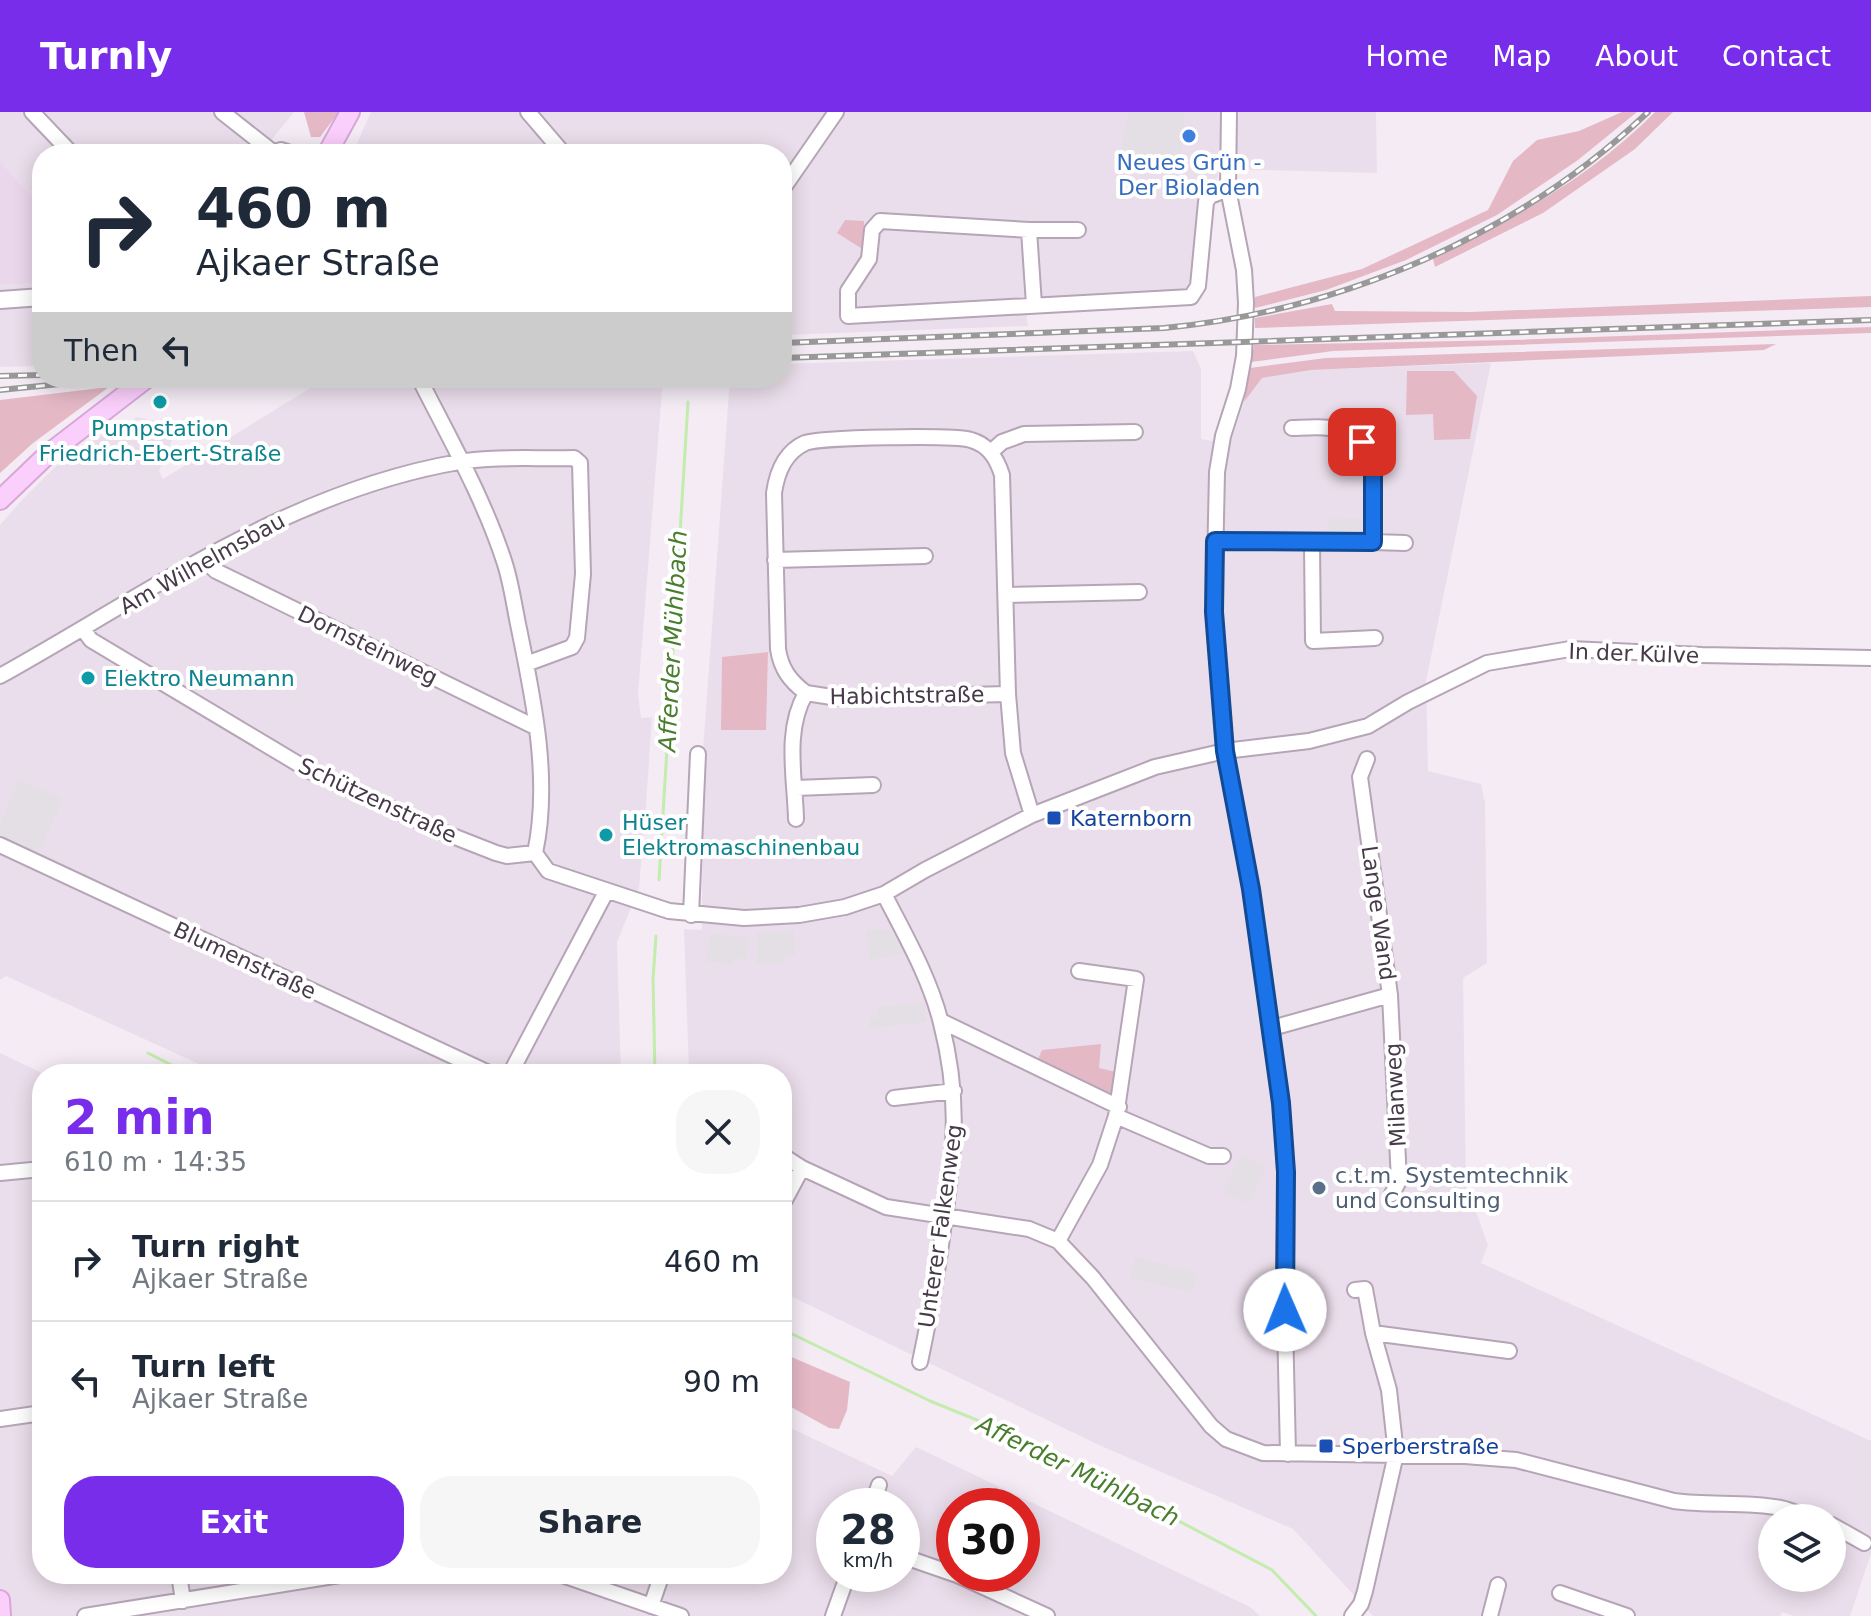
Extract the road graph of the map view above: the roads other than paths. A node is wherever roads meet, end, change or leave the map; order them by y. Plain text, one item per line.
1 (32, 112) edge
2 (222, 112) edge
3 (350, 112) edge
4 (528, 112) edge
5 (836, 112) edge
6 (1229, 112) edge
7 (62, 144) edge
8 (262, 144) edge
9 (332, 144) edge
10 (555, 144) edge
11 (792, 176) edge
12 (1228, 189) junction
13 (1029, 230) junction
14 (1078, 230) dead end
15 (32, 298) edge
16 (0, 300) edge
17 (1034, 305) junction
18 (134, 388) edge
19 (424, 388) edge
20 (1292, 428) dead end
21 (1135, 432) dead end
22 (991, 452) junction
23 (460, 462) junction
24 (0, 500) edge
25 (1215, 541) junction
26 (1373, 542) junction
27 (1405, 543) dead end
28 (1312, 544) junction
29 (925, 556) dead end
30 (203, 559) junction
31 (775, 560) junction
32 (1139, 592) dead end
33 (1006, 595) junction
34 (83, 629) junction
35 (1375, 638) dead end
36 (1871, 658) edge
37 (526, 664) junction
38 (0, 676) edge
39 (806, 693) junction
40 (1008, 694) junction
41 (535, 727) junction
42 (1225, 751) junction
43 (698, 754) dead end
44 (1367, 759) dead end
45 (873, 785) dead end
46 (796, 788) junction
47 (1032, 815) junction
48 (796, 819) dead end
49 (0, 845) edge
50 (535, 853) junction
51 (606, 892) junction
52 (884, 894) junction
53 (691, 915) junction
54 (1079, 971) dead end
55 (1390, 995) junction
56 (941, 1021) junction
57 (1272, 1028) junction
58 (470, 1064) edge
59 (515, 1064) edge
60 (954, 1091) junction
61 (894, 1098) dead end
62 (1118, 1112) junction
63 (1223, 1156) dead end
64 (792, 1162) edge
65 (802, 1168) junction
66 (32, 1170) edge
67 (0, 1173) edge
68 (792, 1187) edge
69 (1392, 1194) dead end
70 (945, 1216) junction
71 (1058, 1241) junction
72 (1355, 1290) dead end
73 (1373, 1333) junction
74 (1509, 1351) dead end
75 (920, 1362) dead end
76 (32, 1414) edge
77 (0, 1419) edge
78 (1288, 1454) junction
79 (1396, 1454) junction
80 (879, 1485) dead end
81 (878, 1488) edge
82 (1758, 1505) edge
83 (1846, 1533) edge
84 (1864, 1543) dead end
85 (180, 1584) edge
86 (286, 1584) edge
87 (585, 1584) edge
88 (661, 1584) edge
89 (1498, 1585) dead end
90 (842, 1592) edge
91 (994, 1592) edge
92 (1560, 1593) dead end
93 (0, 1600) edge
94 (183, 1601) junction
95 (657, 1611) edge
96 (1355, 1615) edge
97 (1, 1616) edge
98 (85, 1616) edge
99 (681, 1616) edge
100 (833, 1616) edge
101 (1047, 1616) edge
102 (1490, 1616) edge
103 (1627, 1616) edge

1 - 7 street
2 - 8 street
3 - 9 main road
4 - 10 street
5 - 11 street
6 - 12 street
12 - 17 street
12 - 25 street
13 - 14 street
13 - 17 street
13 - 17 street
15 - 16 street
18 - 24 main road
19 - 23 street
20 - 26 street
21 - 22 street
22 - 31 street, Habichtstraße
22 - 33 street, Habichtstraße
23 - 30 street, Am Wilhelmsbau
23 - 37 street
23 - 37 street, Am Wilhelmsbau
25 - 28 street
25 - 42 street
26 - 27 street
26 - 28 street
28 - 35 street
29 - 31 street
30 - 34 street, Am Wilhelmsbau
30 - 41 street, Dornsteinweg
31 - 39 street, Habichtstraße
32 - 33 street
33 - 40 street, Habichtstraße
34 - 38 street, Am Wilhelmsbau
34 - 50 street, Schützenstraße
36 - 42 street, In der Külve
37 - 41 street
39 - 40 street, Habichtstraße
39 - 46 street, Habichtstraße
40 - 47 street, Habichtstraße
41 - 50 street
42 - 47 street
42 - 57 street
43 - 53 street
44 - 55 street, Lange Wand
45 - 46 street
46 - 48 street, Habichtstraße
47 - 52 street
49 - 58 street, Blumenstraße
50 - 51 street
51 - 53 street
51 - 59 street
52 - 53 street
52 - 56 street, Unterer Falkenweg
54 - 62 street
55 - 57 street, Lange Wand
55 - 69 street, Milanweg
56 - 60 street, Unterer Falkenweg
56 - 62 street
57 - 78 street
60 - 61 street, Unterer Falkenweg
60 - 70 street, Unterer Falkenweg
62 - 63 street
62 - 71 street
64 - 65 street
65 - 68 street
65 - 70 street
66 - 67 street
70 - 71 street
70 - 75 street, Unterer Falkenweg
71 - 78 street
72 - 73 street
73 - 74 street
73 - 79 street
76 - 77 street
78 - 79 street
79 - 82 street
79 - 96 street
80 - 81 street
83 - 84 street
85 - 94 street
86 - 94 street
87 - 95 street
88 - 95 street
89 - 102 street
90 - 100 street
91 - 101 street
92 - 103 street
93 - 97 main road
94 - 98 street
95 - 99 street

